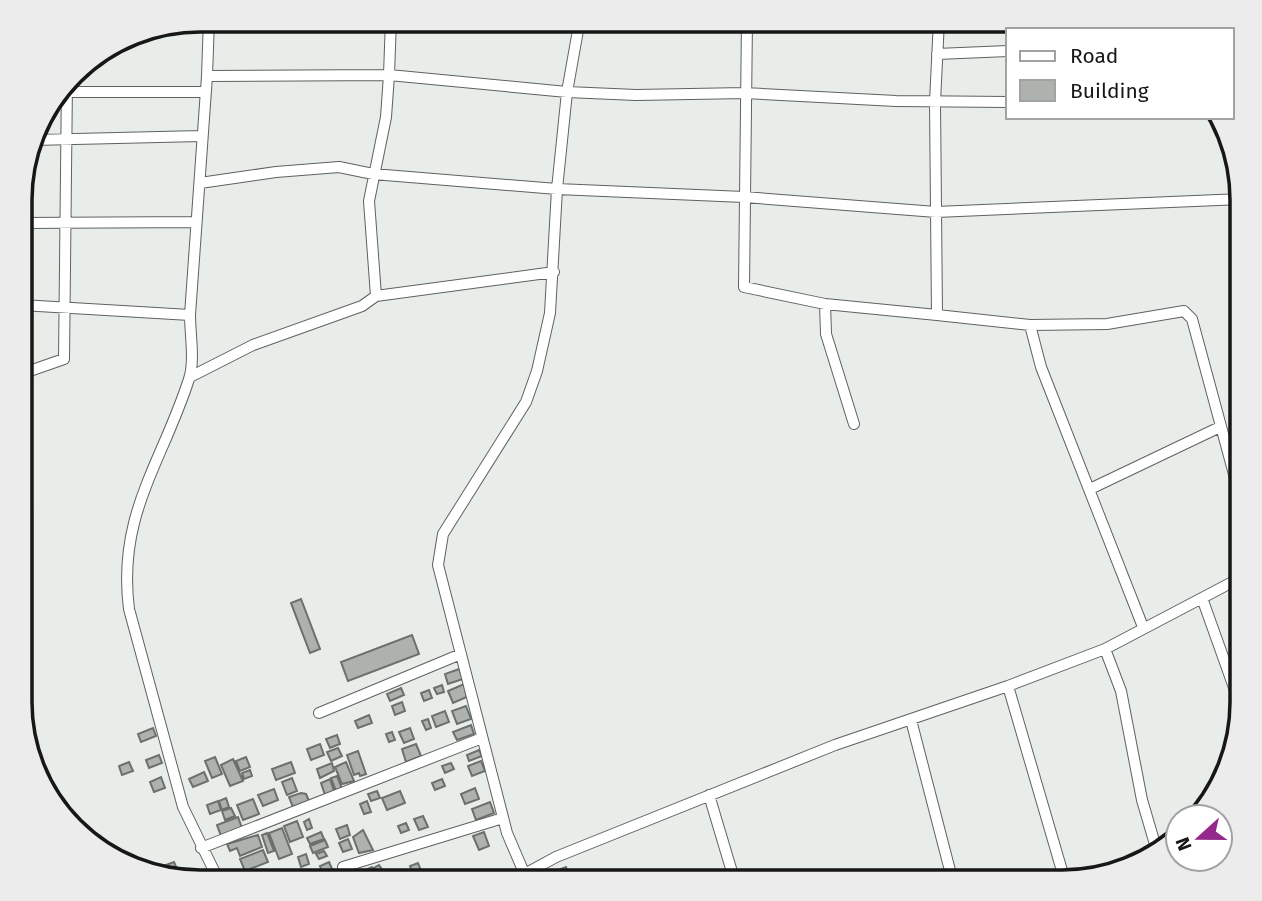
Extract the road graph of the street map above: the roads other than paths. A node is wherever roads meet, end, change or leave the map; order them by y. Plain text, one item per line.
1 (209, 32) edge
2 (391, 32) edge
3 (578, 32) edge
4 (747, 32) edge
5 (938, 32) edge
6 (1006, 51) edge
7 (937, 54) junction
8 (389, 75) junction
9 (208, 76) junction
10 (76, 86) edge
11 (206, 92) junction
12 (567, 92) junction
13 (745, 93) junction
14 (67, 96) edge
15 (935, 102) junction
16 (1006, 102) edge
17 (201, 136) junction
18 (42, 140) edge
19 (67, 140) junction
20 (373, 174) junction
21 (200, 183) junction
22 (557, 189) junction
23 (744, 198) junction
24 (1230, 200) edge
25 (936, 212) junction
26 (196, 222) junction
27 (32, 224) edge
28 (64, 225) junction
29 (554, 272) junction
30 (376, 296) junction
31 (825, 304) junction
32 (32, 305) edge
33 (65, 305) junction
34 (190, 315) junction
35 (937, 315) junction
36 (1030, 325) junction
37 (32, 370) edge
38 (190, 377) junction
39 (854, 424) dead end
40 (1220, 427) junction
41 (1230, 462) edge
42 (1090, 489) junction
43 (1230, 583) edge
44 (1202, 598) junction
45 (1143, 627) junction
46 (1105, 649) junction
47 (461, 654) junction
48 (1230, 676) edge
49 (1009, 686) junction
50 (318, 713) dead end
51 (911, 720) junction
52 (482, 738) junction
53 (709, 795) junction
54 (503, 818) junction
55 (1154, 842) edge
56 (201, 848) junction
57 (344, 867) dead end
58 (212, 869) edge
59 (523, 869) edge
60 (538, 869) edge
61 (731, 870) edge
62 (950, 870) edge
63 (1062, 870) edge

1 - 9 street
2 - 8 street
3 - 12 street
4 - 13 street
5 - 7 street
6 - 7 street
7 - 15 street
8 - 9 street
8 - 12 street
8 - 20 street
9 - 11 street
10 - 11 street
11 - 17 street
12 - 13 street
12 - 22 street
13 - 15 street
13 - 23 street
14 - 19 street
15 - 16 street
15 - 25 street
17 - 19 street
17 - 21 street
18 - 19 street
19 - 28 street
20 - 21 street
20 - 22 street
20 - 30 street
21 - 26 street
22 - 23 street
22 - 29 street
23 - 25 street
23 - 31 street
24 - 25 street
25 - 35 street
26 - 28 street
26 - 34 street
27 - 28 street
28 - 33 street
29 - 30 street
29 - 47 street
30 - 38 street
31 - 35 street
31 - 39 street
32 - 33 street
33 - 34 street
33 - 37 street
34 - 38 street
35 - 36 street
36 - 40 street
36 - 42 street
38 - 56 street
40 - 41 street
40 - 42 street
42 - 45 street
43 - 44 street
44 - 45 street
44 - 48 street
45 - 46 street
46 - 49 street
46 - 55 street
47 - 50 street
47 - 52 street
49 - 51 street
49 - 63 street
51 - 53 street
51 - 62 street
52 - 54 street
52 - 56 street
53 - 60 street
53 - 61 street
54 - 57 street
54 - 59 street
56 - 58 street

